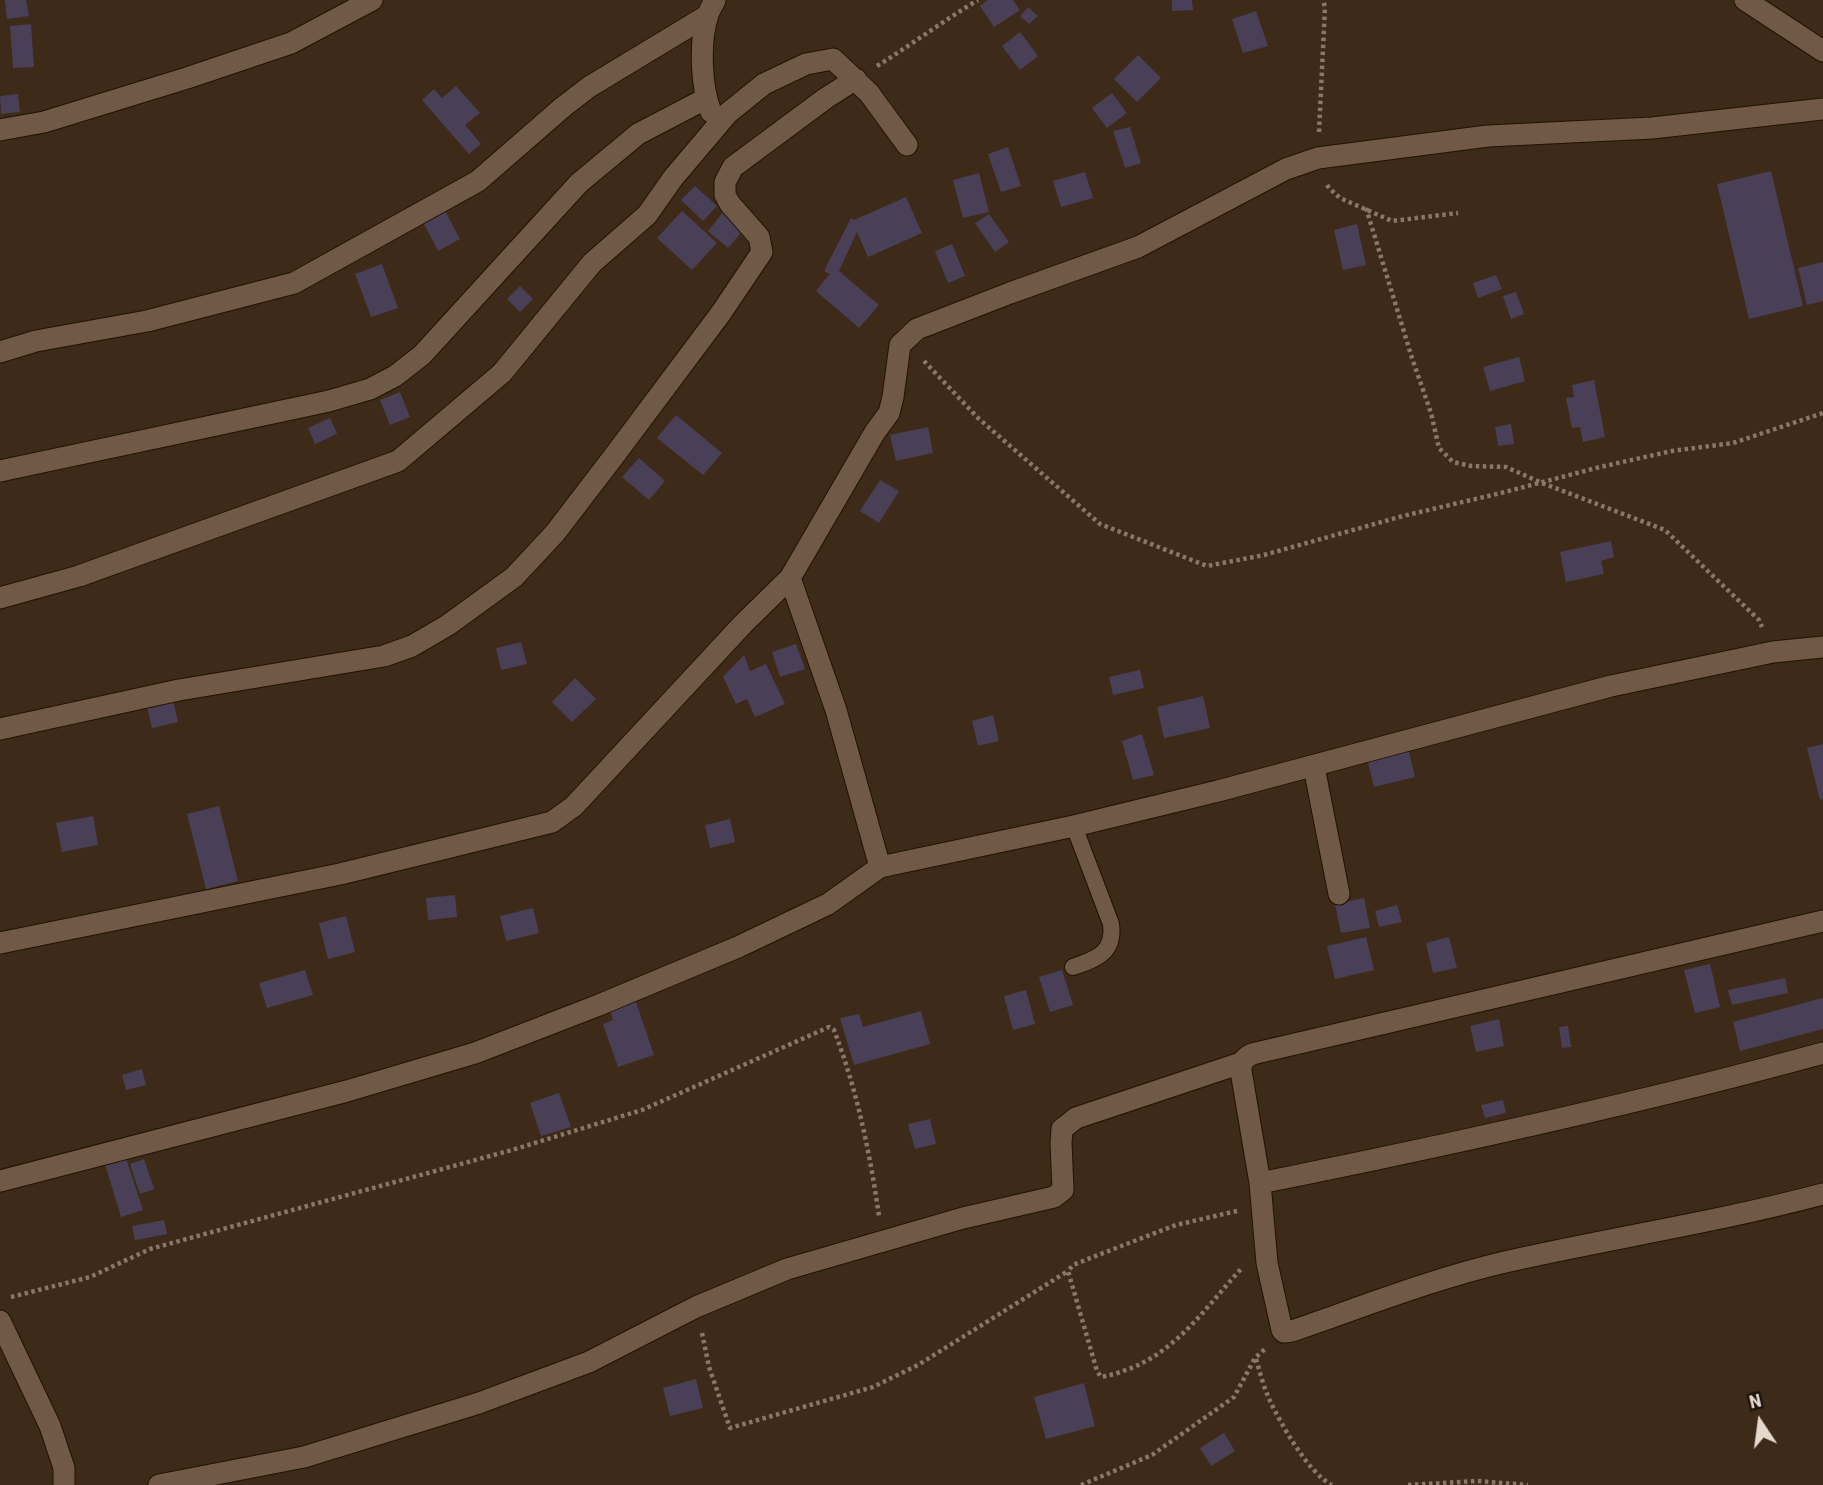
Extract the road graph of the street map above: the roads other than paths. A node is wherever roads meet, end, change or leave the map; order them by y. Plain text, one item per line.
1 (372, 0) edge
2 (1745, 0) edge
3 (711, 7) edge
4 (1823, 51) edge
5 (856, 79) junction
6 (705, 99) junction
7 (1823, 109) edge
8 (717, 127) junction
9 (0, 130) edge
10 (907, 145) dead end
11 (0, 352) edge
12 (0, 471) edge
13 (790, 578) junction
14 (0, 598) edge
15 (1823, 648) edge
16 (0, 729) edge
17 (1314, 766) junction
18 (1074, 826) junction
19 (880, 867) junction
20 (1339, 894) dead end
21 (1823, 921) edge
22 (0, 943) edge
23 (1073, 967) dead end
24 (1823, 1053) edge
25 (1241, 1063) junction
26 (0, 1181) edge
27 (1261, 1183) junction
28 (1823, 1194) edge
29 (0, 1321) edge
30 (64, 1485) edge
31 (159, 1485) edge

1 - 9 street
2 - 4 street
3 - 6 street
3 - 11 street
5 - 8 street
5 - 10 street
5 - 16 street
6 - 8 street
6 - 12 street
7 - 13 street
8 - 14 street
13 - 19 street
13 - 22 street
15 - 17 street
17 - 18 street
17 - 20 street
18 - 19 street
18 - 23 lane
19 - 26 street
21 - 25 street
24 - 27 street
25 - 27 street
25 - 31 street
27 - 28 street
29 - 30 street

